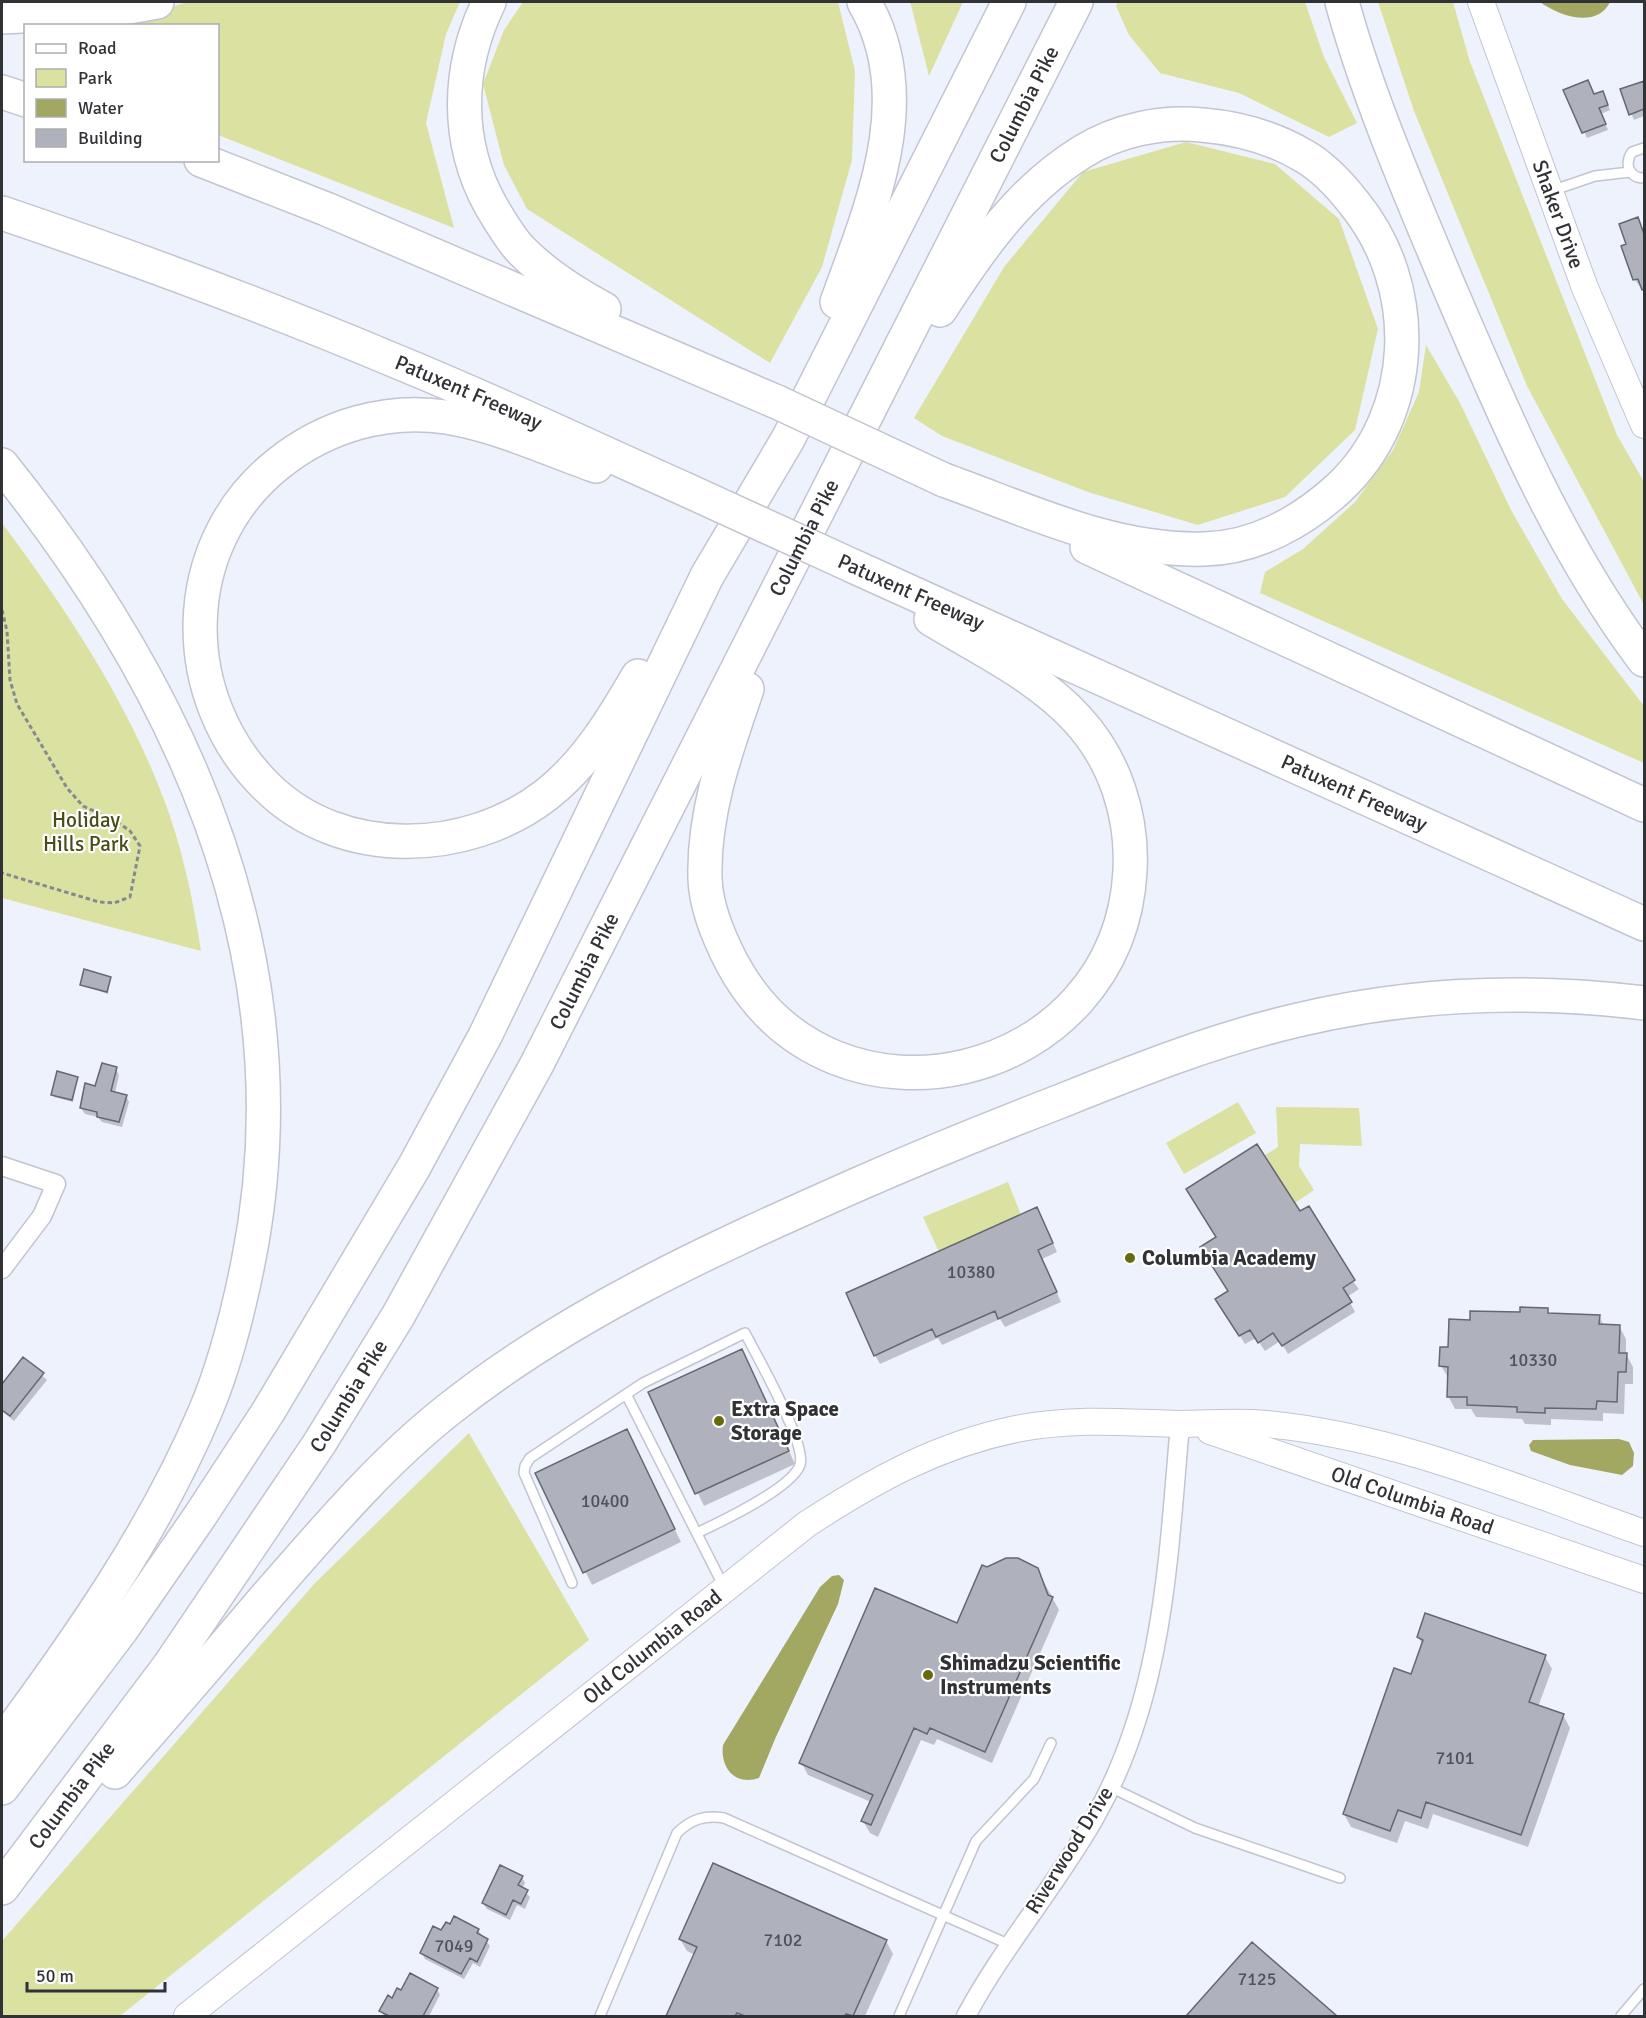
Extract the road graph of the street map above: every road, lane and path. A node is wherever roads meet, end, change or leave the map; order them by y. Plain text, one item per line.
1 (157, 2) edge
2 (489, 2) edge
3 (864, 2) edge
4 (1009, 2) edge
5 (1076, 2) edge
6 (1342, 2) edge
7 (1481, 2) edge
8 (2, 17) edge
9 (2, 92) edge
10 (24, 99) edge
11 (1644, 148) edge
12 (206, 162) edge
13 (1630, 172) junction
14 (1644, 178) edge
15 (1548, 192) junction
16 (2, 213) edge
17 (2, 229) edge
18 (777, 402) junction
19 (1644, 425) edge
20 (788, 439) junction
21 (843, 464) junction
22 (2, 465) edge
23 (596, 466) junction
24 (944, 480) junction
25 (685, 499) junction
26 (791, 566) junction
27 (852, 574) junction
28 (707, 576) junction
29 (2, 610) edge
30 (930, 619) junction
31 (1644, 660) edge
32 (1359, 796) junction
33 (1644, 805) edge
34 (2, 873) edge
35 (1644, 924) edge
36 (1644, 1004) edge
37 (2, 1166) edge
38 (2, 1269) edge
39 (627, 1396) junction
40 (1180, 1424) junction
41 (697, 1533) junction
42 (1644, 1533) edge
43 (1644, 1580) edge
44 (572, 1583) dead end
45 (725, 1589) junction
46 (2, 1743) edge
47 (1051, 1743) dead end
48 (1110, 1787) junction
49 (2, 1788) edge
50 (1340, 1878) dead end
51 (2, 1888) edge
52 (2, 1914) edge
53 (944, 1916) junction
54 (1008, 1944) junction
55 (1644, 1989) edge
56 (187, 2016) edge
57 (600, 2016) edge
58 (899, 2016) edge
59 (966, 2016) edge
60 (1621, 2016) edge

1 - 8 highway
2 - 18 highway
3 - 20 highway
4 - 20 highway
5 - 21 highway, Columbia Pike
6 - 31 highway
7 - 15 street, Shaker Drive
9 - 10 highway
11 - 13 lane
12 - 18 highway
13 - 14 lane
13 - 15 lane
15 - 19 street, Shaker Drive
16 - 25 highway, Patuxent Freeway
17 - 23 highway
18 - 24 highway, bridge
20 - 28 highway
21 - 24 highway
21 - 26 highway, Columbia Pike
22 - 46 highway
23 - 25 highway
23 - 28 highway
24 - 33 highway
25 - 27 highway, Patuxent Freeway, bridge
26 - 30 highway
26 - 51 highway, Columbia Pike
27 - 30 highway
27 - 32 highway, Patuxent Freeway
28 - 49 highway
29 - 34 path
30 - 32 highway
32 - 35 highway, Patuxent Freeway
36 - 52 highway
37 - 38 street
39 - 41 lane
39 - 41 lane
39 - 44 lane
40 - 42 street, Old Columbia Road
40 - 43 street, Old Columbia Road
40 - 45 street, Old Columbia Road
40 - 48 street, Riverwood Drive
41 - 45 lane
45 - 56 street, Old Columbia Road
47 - 53 lane
48 - 50 lane
48 - 54 street, Riverwood Drive
53 - 54 lane
53 - 57 lane
53 - 58 lane
54 - 59 street, Riverwood Drive
55 - 60 lane

